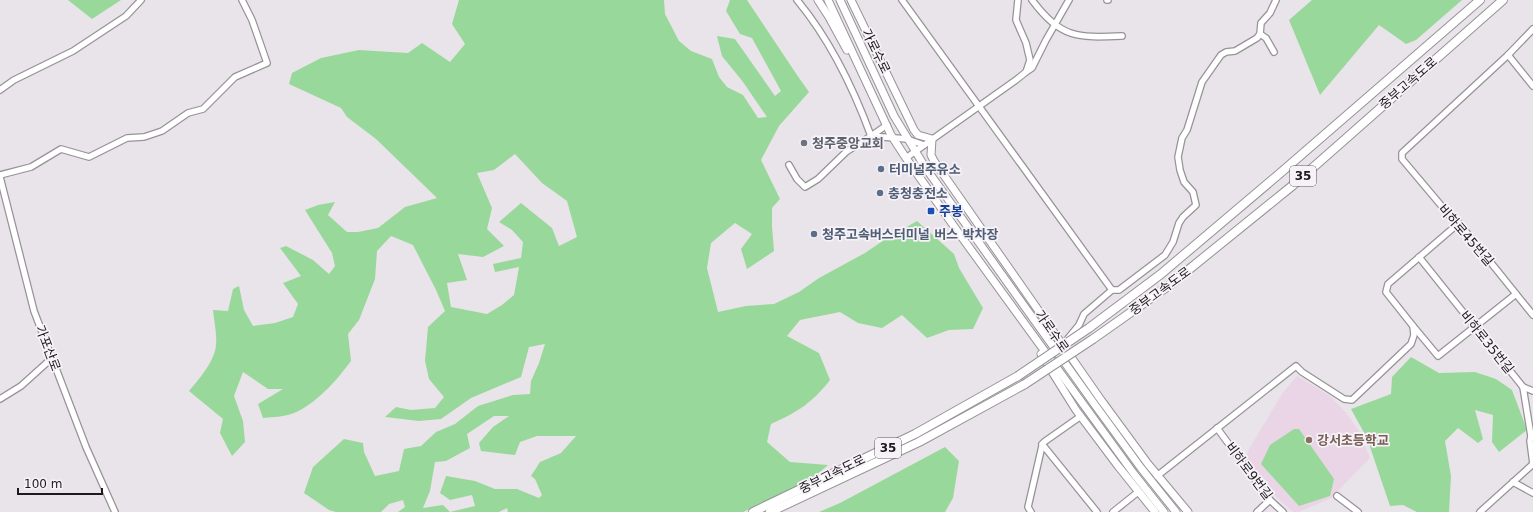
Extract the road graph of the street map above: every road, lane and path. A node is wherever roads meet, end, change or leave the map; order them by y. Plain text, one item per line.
1 (141, 0) edge
2 (242, 0) edge
3 (797, 0) edge
4 (818, 0) edge
5 (828, 0) edge
6 (840, 0) edge
7 (851, 0) edge
8 (902, 0) edge
9 (1018, 0) edge
10 (1032, 0) edge
11 (1070, 0) edge
12 (1276, 0) edge
13 (1480, 0) edge
14 (1503, 0) edge
15 (1055, 25) junction
16 (1533, 29) edge
17 (1260, 34) junction
18 (1122, 36) dead end
19 (1274, 52) dead end
20 (1508, 55) junction
21 (1026, 72) junction
22 (868, 85) junction
23 (1533, 86) edge
24 (0, 90) edge
25 (980, 106) junction
26 (886, 125) junction
27 (918, 135) junction
28 (871, 136) junction
29 (893, 137) junction
30 (907, 139) junction
31 (932, 139) junction
32 (924, 145) junction
33 (915, 151) junction
34 (931, 156) junction
35 (906, 158) junction
36 (789, 165) dead end
37 (0, 176) edge
38 (1458, 223) junction
39 (1419, 257) junction
40 (1112, 290) junction
41 (1516, 294) junction
42 (1533, 315) edge
43 (1020, 317) junction
44 (1413, 326) junction
45 (1474, 326) junction
46 (1062, 345) junction
47 (52, 358) junction
48 (1523, 387) junction
49 (1533, 391) edge
50 (0, 399) edge
51 (1081, 416) junction
52 (1217, 428) junction
53 (1532, 436) edge
54 (1042, 444) junction
55 (1533, 464) edge
56 (1157, 476) junction
57 (1513, 482) junction
58 (1138, 492) junction
59 (1533, 493) edge
60 (1337, 496) dead end
61 (1270, 500) junction
62 (115, 512) edge
63 (753, 512) edge
64 (770, 512) edge
65 (1031, 512) edge
66 (1097, 512) edge
67 (1113, 512) edge
68 (1155, 512) edge
69 (1164, 512) edge
70 (1176, 512) edge
71 (1188, 512) edge
72 (1256, 512) edge
73 (1283, 512) edge
74 (1358, 512) edge
75 (1480, 512) edge

1 - 24 street
2 - 37 street
3 - 28 street
4 - 22 main road, 가로수로
5 - 22 main road, 가로수로
6 - 30 main road, 가로수로
7 - 27 main road, 가로수로
8 - 25 street
9 - 21 street
10 - 15 street
11 - 15 street
12 - 17 street
13 - 63 highway, 중부고속도로 / 35, bridge
14 - 64 highway, 중부고속도로 / 35, bridge
15 - 18 street
15 - 21 street
16 - 20 street
17 - 19 street
17 - 40 street
20 - 23 street
20 - 38 street, 비하로45번길
21 - 25 street
22 - 26 main road, 가로수로
25 - 31 street
25 - 40 street
26 - 28 street
26 - 29 main road, 가로수로
27 - 31 main road
27 - 32 street, 가로수로
28 - 29 street
28 - 36 street
29 - 30 street
29 - 35 main road, 가로수로
30 - 32 street
30 - 33 main road, 가로수로
31 - 32 street
31 - 34 main road
32 - 33 street
32 - 34 street, 가로수로
33 - 35 street
33 - 70 main road, 가로수로
34 - 46 main road, 가로수로
35 - 43 main road, 가로수로
37 - 47 street, 가포산로
38 - 39 street
38 - 41 street, 비하로45번길
39 - 44 street
39 - 45 street, 비하로35번길
40 - 46 street
41 - 42 street, 비하로45번길
41 - 45 street
43 - 51 main road
43 - 69 main road, 가로수로
44 - 45 street
44 - 52 street
45 - 48 street, 비하로35번길
46 - 56 main road, 가로수로
47 - 50 street
47 - 62 street, 가포산로
48 - 49 street
48 - 53 street, 비하로35번길
51 - 54 street
51 - 58 main road
52 - 56 street
52 - 61 street, 비하로9번길
53 - 55 street, 비하로35번길
54 - 65 street
54 - 66 street
55 - 57 street
56 - 71 main road, 가로수로
57 - 59 street
57 - 75 street
58 - 67 street
58 - 68 main road
60 - 74 street
61 - 72 street
61 - 73 street, 비하로9번길

